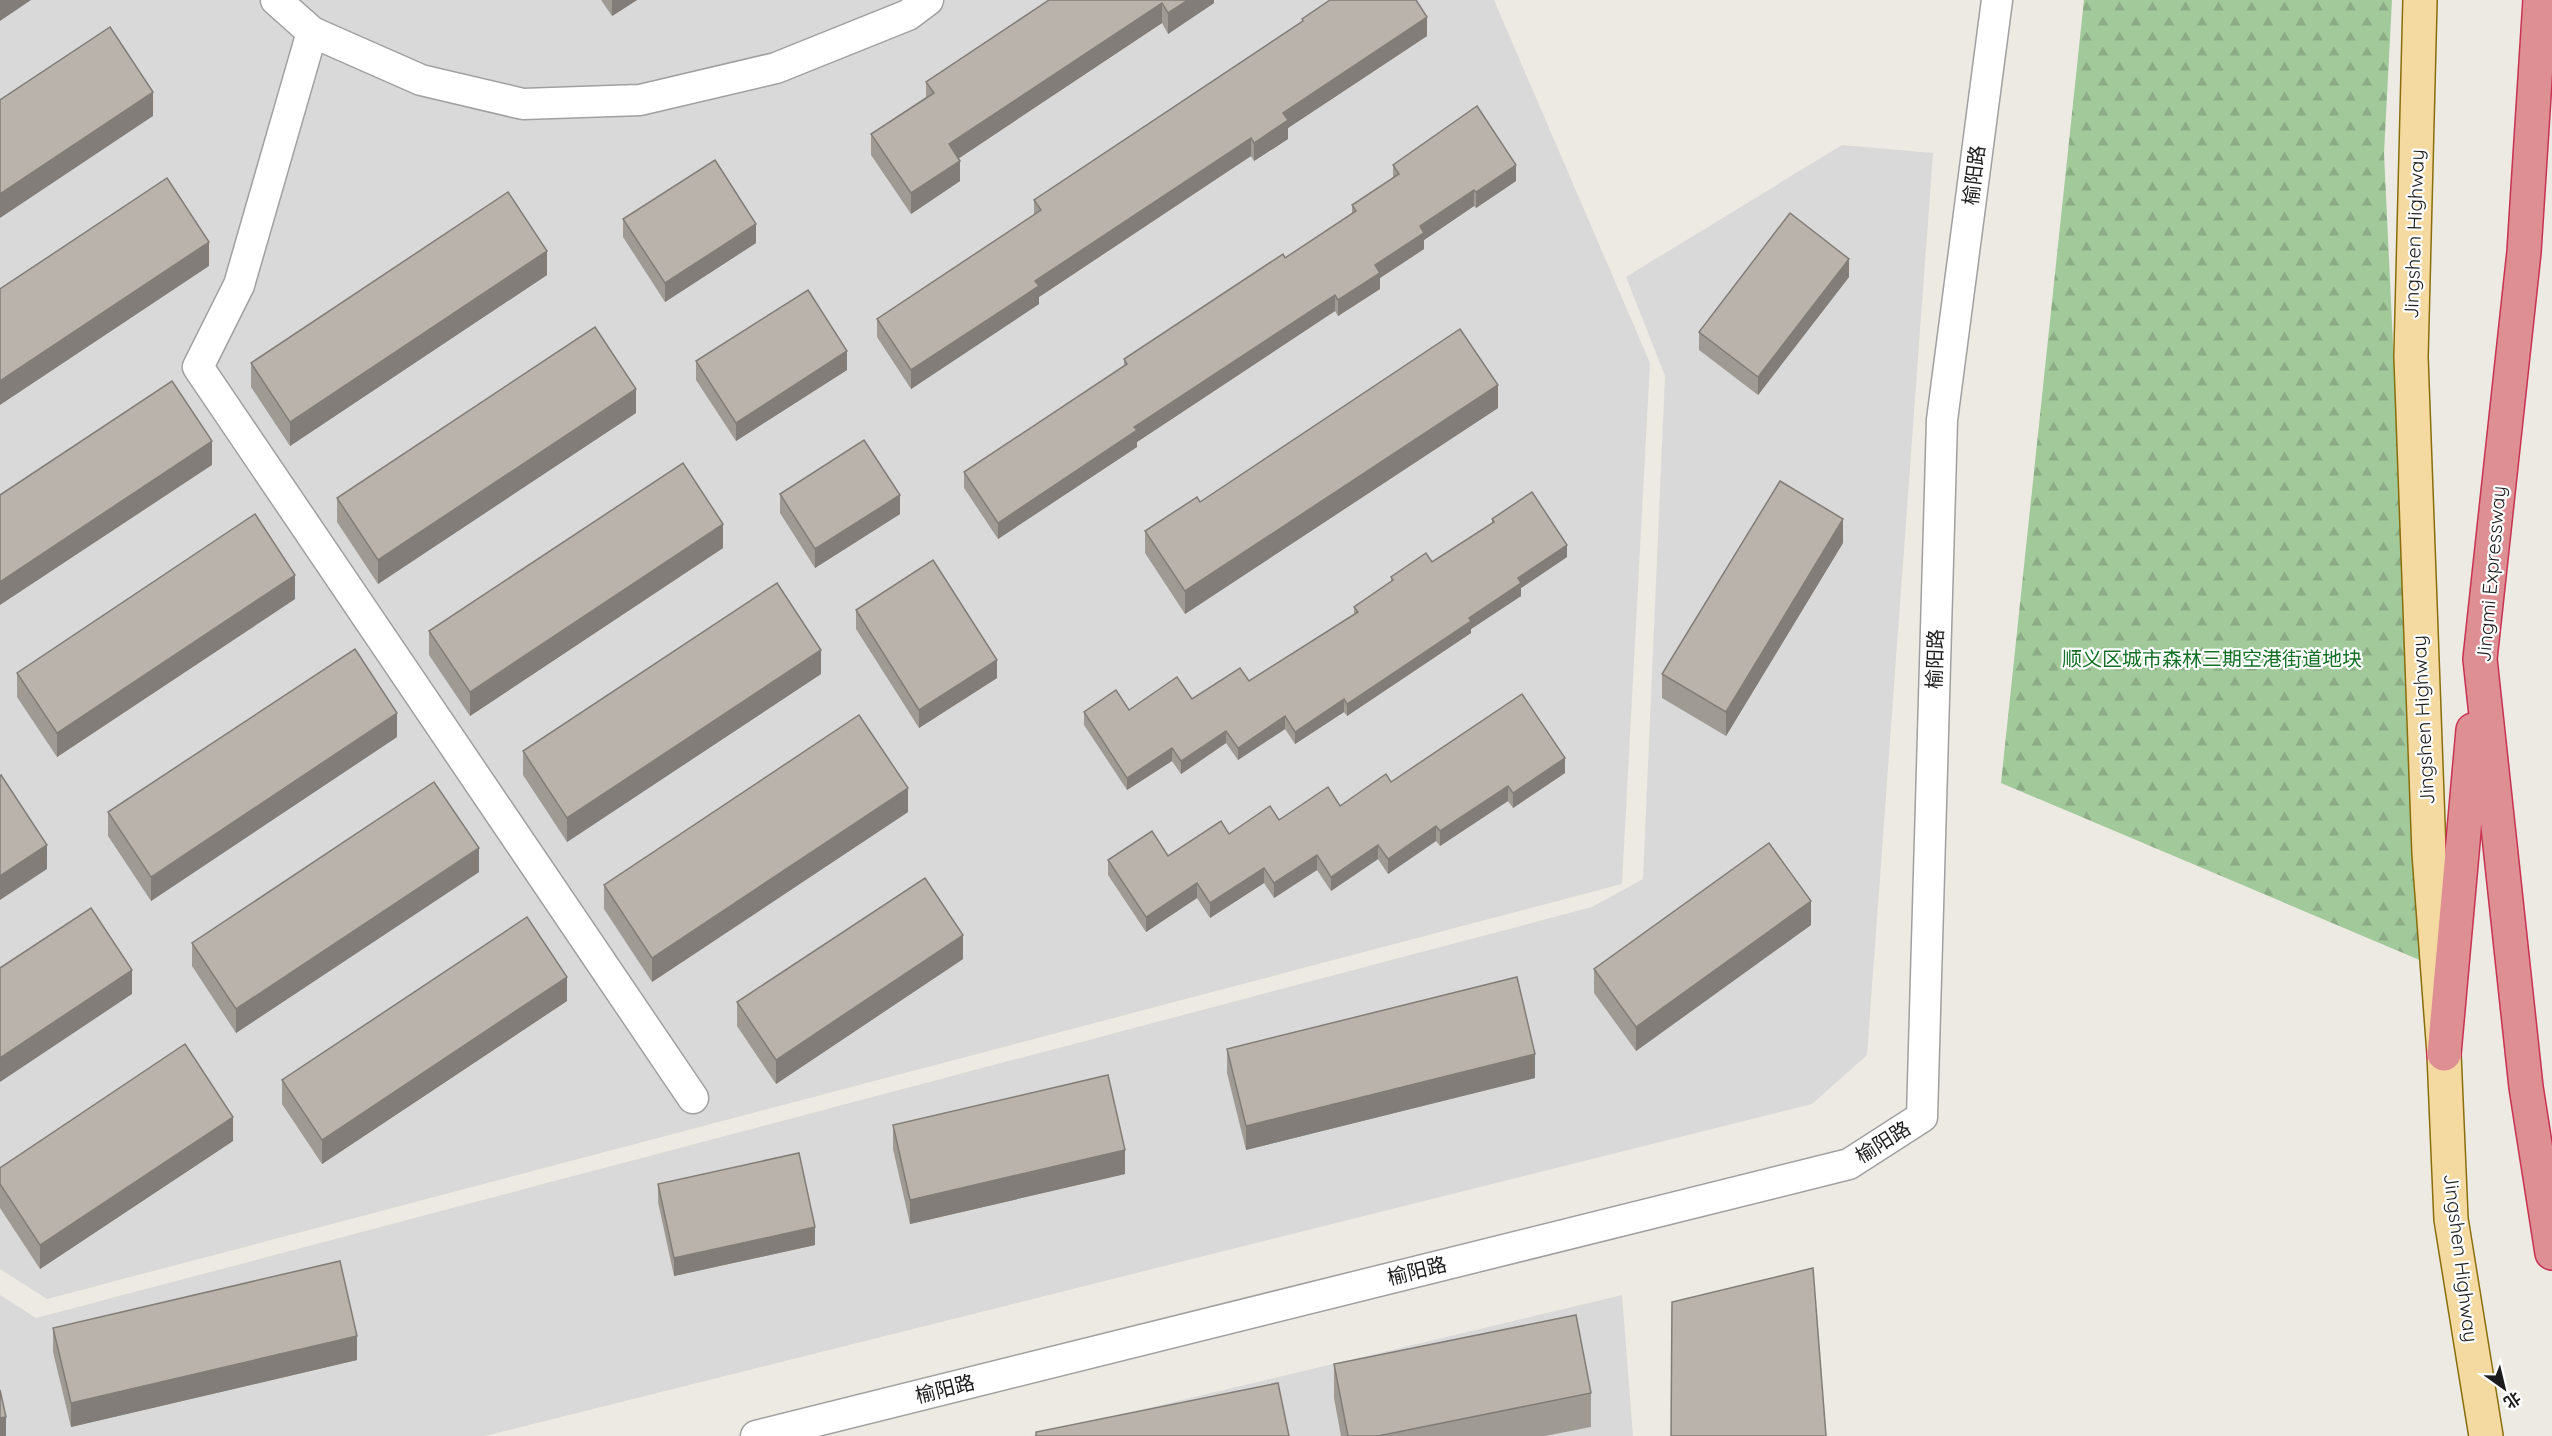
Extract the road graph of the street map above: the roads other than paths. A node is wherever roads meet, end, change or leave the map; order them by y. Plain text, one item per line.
1 (276, 0) edge
2 (928, 0) edge
3 (1996, 0) edge
4 (2420, 0) edge
5 (2541, 0) edge
6 (312, 32) junction
7 (2480, 659) junction
8 (2444, 1054) junction
9 (693, 1098) dead end
10 (2552, 1253) edge
11 (756, 1436) edge
12 (2486, 1436) edge

1 - 6 street
2 - 6 street
3 - 11 street, 榆阳路
4 - 8 main road, Jingshen Highway
5 - 7 highway, Jingmi Expressway
6 - 9 street
7 - 8 highway
7 - 10 highway, Jingmi Expressway
8 - 12 main road, Jingshen Highway

